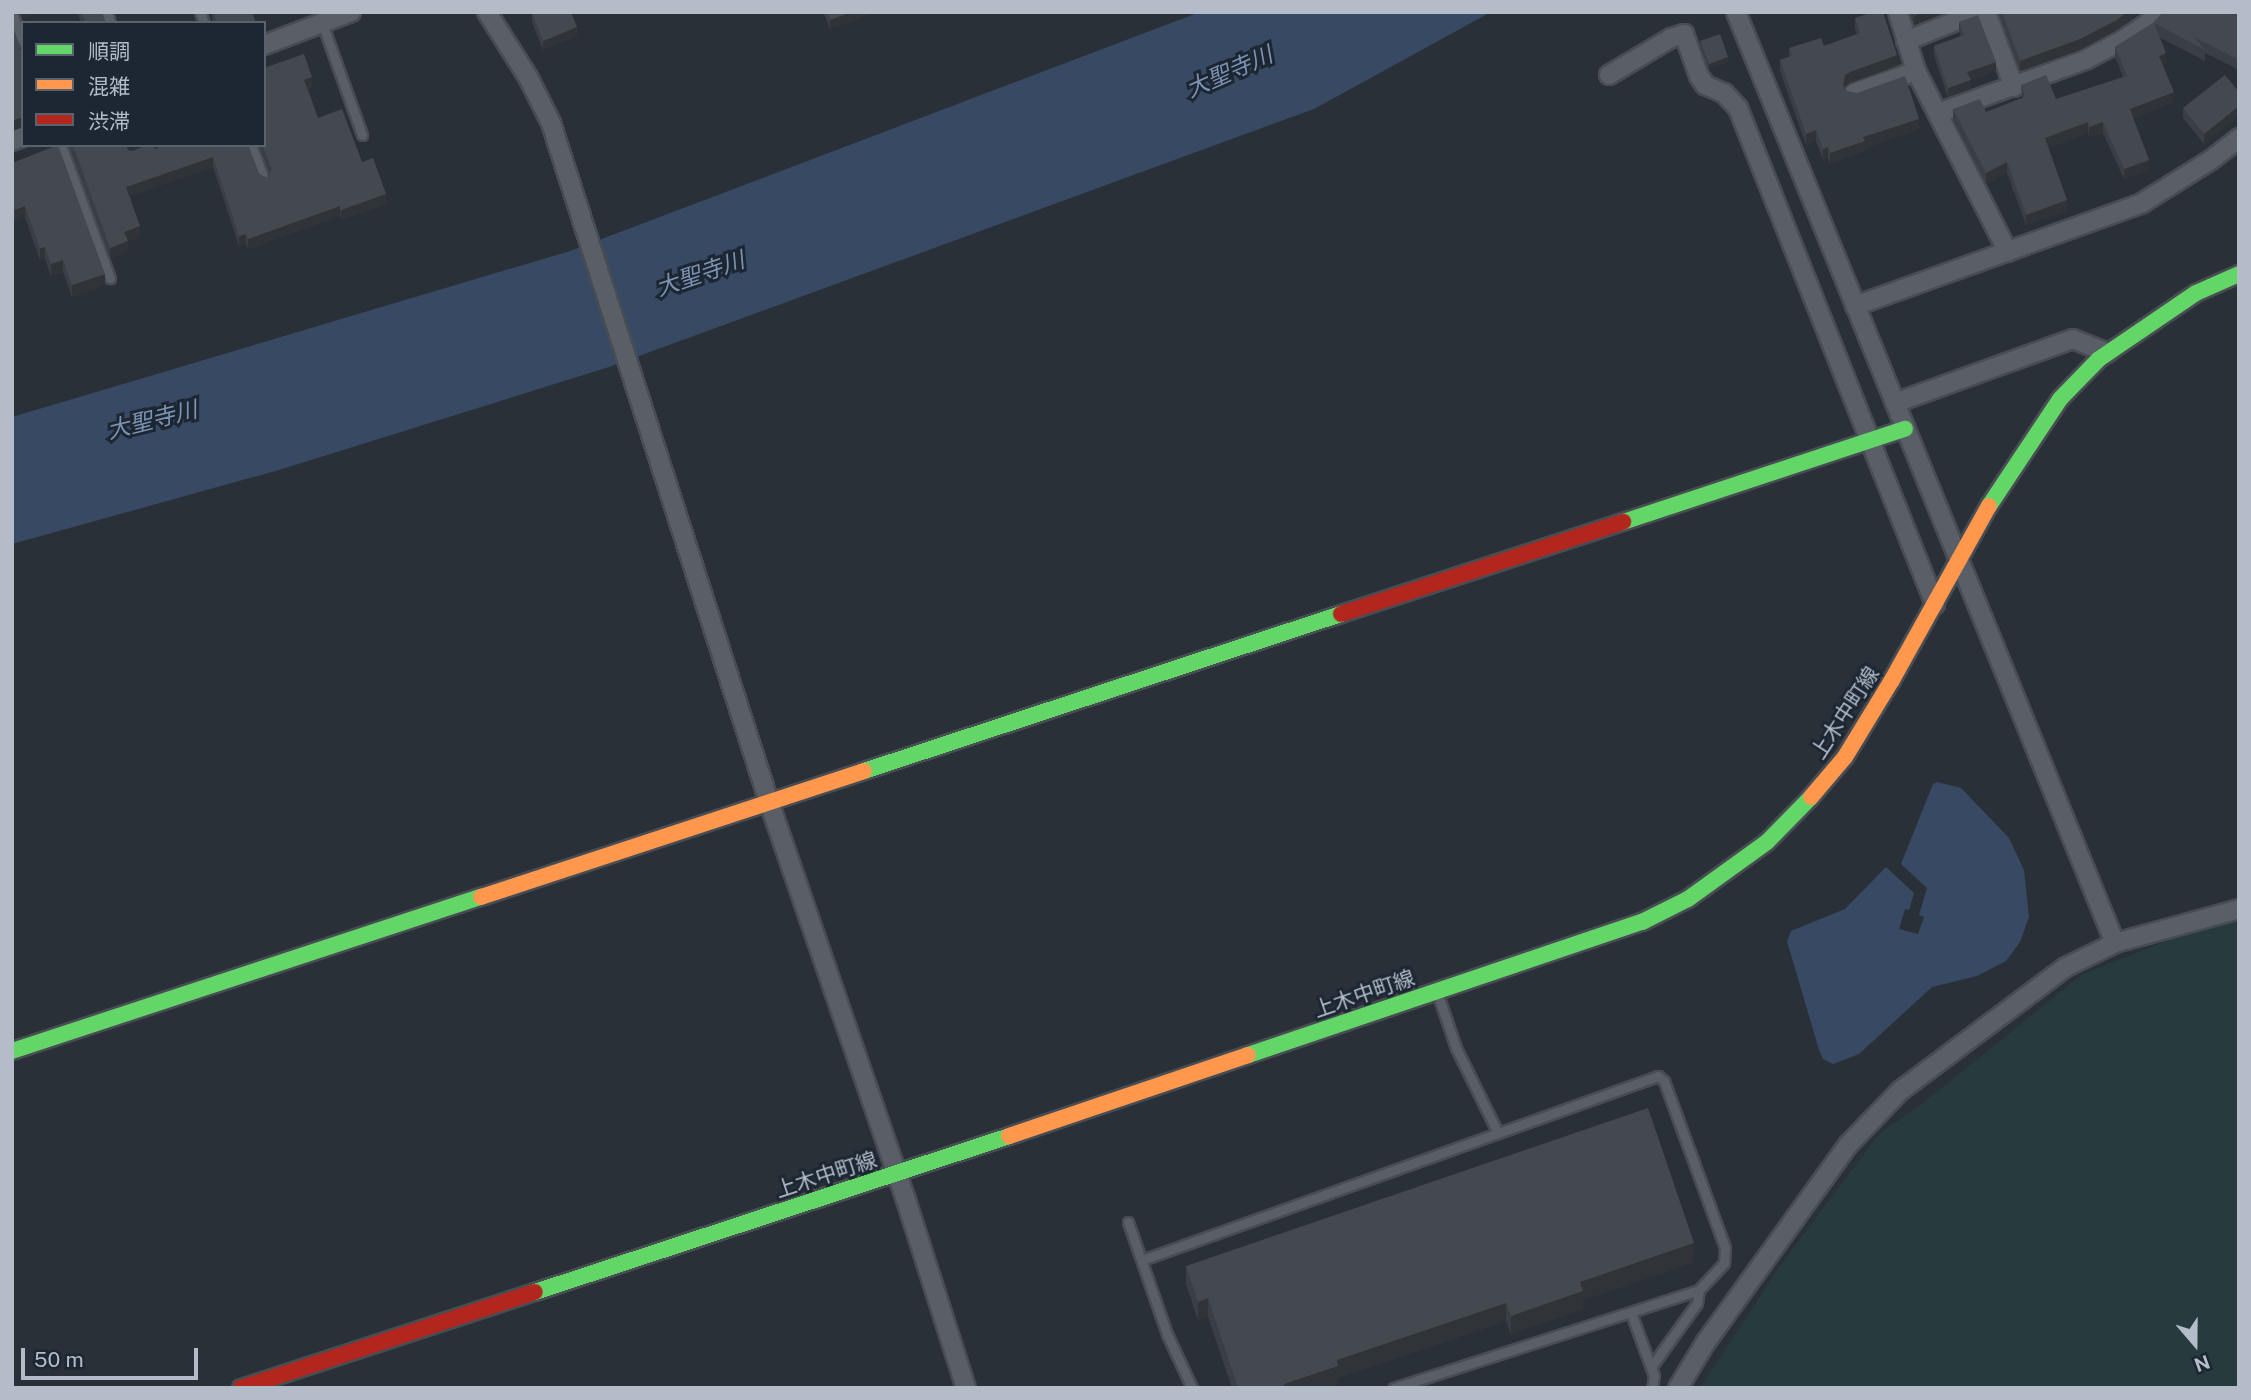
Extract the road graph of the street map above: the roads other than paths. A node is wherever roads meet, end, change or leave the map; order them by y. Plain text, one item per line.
1 (351, 12) edge
2 (487, 12) edge
3 (1735, 12) edge
4 (1898, 12) edge
5 (1978, 12) edge
6 (1986, 12) edge
7 (2158, 12) edge
8 (12, 13) edge
9 (322, 23) junction
10 (21, 36) edge
11 (1906, 41) junction
12 (266, 44) edge
13 (1916, 71) junction
14 (1609, 75) dead end
15 (2014, 87) junction
16 (1854, 93) edge
17 (1938, 113) junction
18 (362, 135) dead end
19 (2239, 138) edge
20 (62, 147) edge
21 (252, 147) edge
22 (265, 181) edge
23 (2008, 252) junction
24 (2239, 274) edge
25 (110, 278) dead end
26 (1855, 306) junction
27 (2107, 352) junction
28 (1895, 403) junction
29 (1905, 429) junction
30 (1869, 441) junction
31 (1958, 558) junction
32 (1935, 604) junction
33 (769, 803) junction
34 (2239, 909) edge
35 (2115, 943) junction
36 (1437, 992) junction
37 (12, 1051) edge
38 (1497, 1131) junction
39 (897, 1174) junction
40 (1128, 1223) dead end
41 (1142, 1260) junction
42 (1699, 1290) junction
43 (1630, 1312) junction
44 (1651, 1367) junction
45 (241, 1388) edge
46 (966, 1388) edge
47 (1192, 1388) edge
48 (1394, 1388) edge
49 (1652, 1388) edge
50 (1678, 1388) edge

1 - 9 street
2 - 33 street
3 - 26 street
4 - 11 street
5 - 11 street
6 - 15 street
7 - 15 street
8 - 10 lane
9 - 12 street
9 - 18 lane
11 - 13 street
13 - 16 street
13 - 17 street
14 - 30 street
15 - 17 street
17 - 23 street
19 - 23 street
20 - 25 lane
21 - 22 lane
23 - 26 street
24 - 27 main road, 上木中町線
26 - 28 street
27 - 28 street
27 - 31 main road, 上木中町線
28 - 29 street
29 - 30 main road
29 - 31 street
30 - 32 street
30 - 33 main road
31 - 32 main road, 上木中町線
31 - 35 street
32 - 36 main road, 上木中町線
33 - 37 main road
33 - 39 street
34 - 35 street
35 - 50 street
36 - 38 lane
36 - 39 main road, 上木中町線
38 - 41 lane
38 - 42 lane
39 - 45 main road, 上木中町線
39 - 46 street
40 - 41 lane
41 - 47 lane
42 - 43 lane
42 - 44 lane
43 - 44 lane
43 - 48 lane
44 - 49 lane

